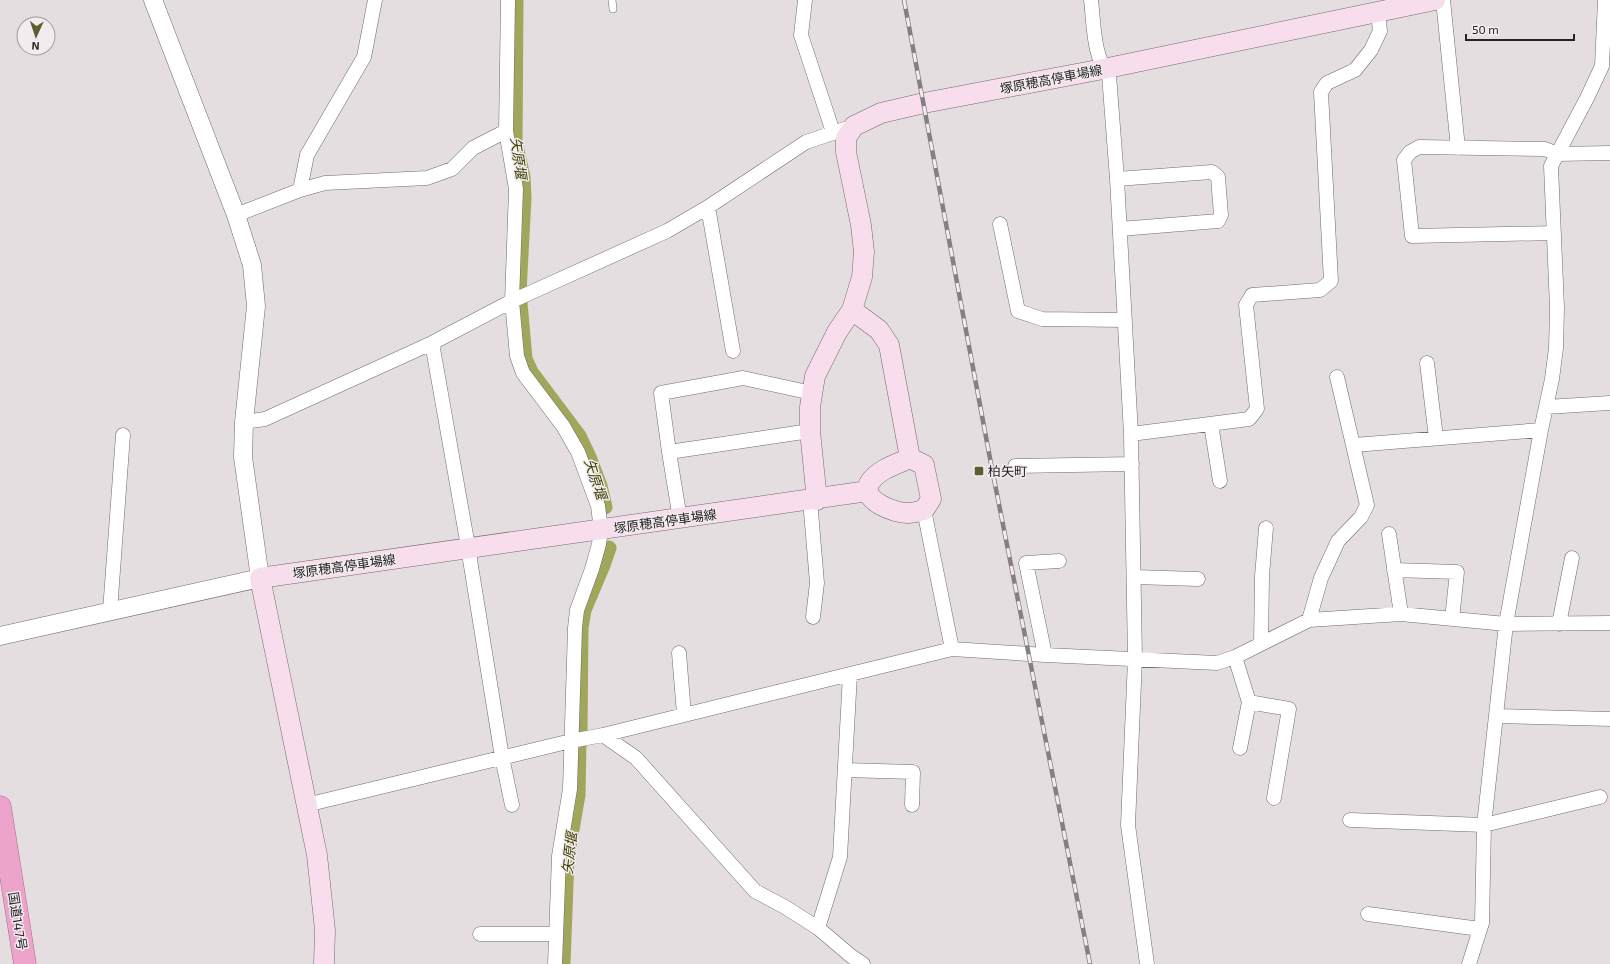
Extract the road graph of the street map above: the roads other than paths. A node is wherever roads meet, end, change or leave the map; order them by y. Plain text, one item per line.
1 (153, 0) edge
2 (375, 0) edge
3 (508, 0) edge
4 (612, 0) edge
5 (805, 0) edge
6 (1091, 0) edge
7 (1435, 0) edge
8 (1444, 0) edge
9 (1605, 0) edge
10 (613, 9) dead end
11 (1378, 12) junction
12 (1103, 69) junction
13 (854, 126) junction
14 (506, 131) junction
15 (833, 132) junction
16 (1458, 148) junction
17 (1610, 153) edge
18 (1557, 154) junction
19 (1117, 179) junction
20 (300, 190) junction
21 (708, 207) junction
22 (236, 214) junction
23 (1000, 224) dead end
24 (1120, 229) junction
25 (1554, 233) junction
26 (512, 301) junction
27 (852, 310) junction
28 (1125, 320) junction
29 (432, 343) junction
30 (733, 351) dead end
31 (1427, 363) dead end
32 (1337, 377) dead end
33 (812, 393) junction
34 (1610, 403) edge
35 (1546, 407) junction
36 (244, 422) junction
37 (1211, 424) junction
38 (1541, 430) junction
39 (810, 431) junction
40 (1131, 434) junction
41 (123, 435) dead end
42 (1436, 438) junction
43 (1354, 445) junction
44 (669, 452) junction
45 (910, 458) junction
46 (1132, 464) junction
47 (1015, 466) dead end
48 (1220, 481) dead end
49 (868, 492) junction
50 (814, 500) junction
51 (924, 510) junction
52 (680, 519) junction
53 (1266, 528) dead end
54 (601, 530) junction
55 (1389, 534) dead end
56 (468, 548) junction
57 (1572, 558) dead end
58 (1059, 561) dead end
59 (1394, 570) junction
60 (1134, 577) junction
61 (260, 578) junction
62 (1198, 579) dead end
63 (110, 611) junction
64 (1401, 614) junction
65 (813, 617) dead end
66 (1452, 619) junction
67 (1309, 620) junction
68 (1610, 623) edge
69 (1506, 624) junction
70 (1558, 624) junction
71 (0, 636) edge
72 (1261, 644) junction
73 (952, 648) junction
74 (679, 653) dead end
75 (1045, 655) junction
76 (1235, 657) junction
77 (1135, 659) junction
78 (850, 674) junction
79 (1249, 702) junction
80 (684, 714) junction
81 (1496, 716) junction
82 (1610, 719) edge
83 (603, 735) junction
84 (571, 741) junction
85 (1240, 748) dead end
86 (502, 757) junction
87 (844, 770) junction
88 (1600, 797) dead end
89 (1274, 798) dead end
90 (306, 805) junction
91 (512, 805) dead end
92 (912, 805) dead end
93 (0, 807) edge
94 (1350, 820) dead end
95 (1484, 825) junction
96 (1368, 914) dead end
97 (818, 928) junction
98 (1480, 929) junction
99 (480, 934) dead end
100 (556, 934) junction
101 (25, 964) edge
102 (324, 964) edge
103 (555, 964) edge
104 (863, 964) edge
105 (1147, 964) edge
106 (1469, 964) edge

1 - 22 street
2 - 20 street
3 - 14 street
4 - 10 lane
5 - 15 street
6 - 12 street
7 - 11 main road, 塚原穂高停車場線
8 - 16 street
9 - 18 street
11 - 12 main road, 塚原穂高停車場線
11 - 37 street
12 - 13 main road, 塚原穂高停車場線
12 - 19 street
13 - 15 street
13 - 27 main road
14 - 20 street
14 - 26 street
15 - 21 street
16 - 18 street
16 - 25 street
17 - 18 street
18 - 25 street
19 - 24 street
19 - 24 street
20 - 22 street
21 - 26 street
21 - 30 street
22 - 36 street
23 - 28 street
24 - 28 street
25 - 35 street
26 - 29 street
26 - 54 street
27 - 33 main road
27 - 45 main road
28 - 40 street
29 - 36 street
29 - 56 street
31 - 42 street
32 - 43 street
33 - 39 main road
33 - 44 street
34 - 35 street
35 - 38 street
36 - 61 street
37 - 40 street
37 - 48 street
38 - 42 street
38 - 69 street
39 - 44 street
39 - 50 main road
40 - 46 street
41 - 63 street
42 - 43 street
43 - 67 street
44 - 52 street
45 - 49 main road
45 - 51 main road
46 - 47 street
46 - 60 street
49 - 50 main road, 塚原穂高停車場線
49 - 51 main road
50 - 52 main road, 塚原穂高停車場線
50 - 65 street
51 - 73 street
52 - 54 main road, 塚原穂高停車場線
53 - 72 street
54 - 56 main road, 塚原穂高停車場線
54 - 84 street
55 - 59 street
56 - 61 main road, 塚原穂高停車場線
56 - 86 street
57 - 70 street
58 - 75 street
59 - 64 street
59 - 66 street
60 - 62 street
60 - 77 street
61 - 63 street
61 - 90 main road
63 - 71 street
64 - 66 street
64 - 67 street
66 - 69 street
67 - 72 street
68 - 70 street
69 - 70 street
69 - 81 street
72 - 76 street
73 - 75 street
73 - 78 street
74 - 80 street
75 - 77 street
76 - 77 street
76 - 79 street
77 - 105 street
78 - 80 street
78 - 87 street
79 - 85 street
79 - 89 street
80 - 83 street
81 - 82 street
81 - 95 street
83 - 84 street
83 - 97 street
84 - 86 street
84 - 100 street
86 - 90 street
86 - 91 street
87 - 92 street
87 - 97 street
88 - 95 street
90 - 102 main road
93 - 101 highway, 国道147号
94 - 95 street
95 - 98 street
96 - 98 street
97 - 104 street
98 - 106 street
99 - 100 street
100 - 103 street

